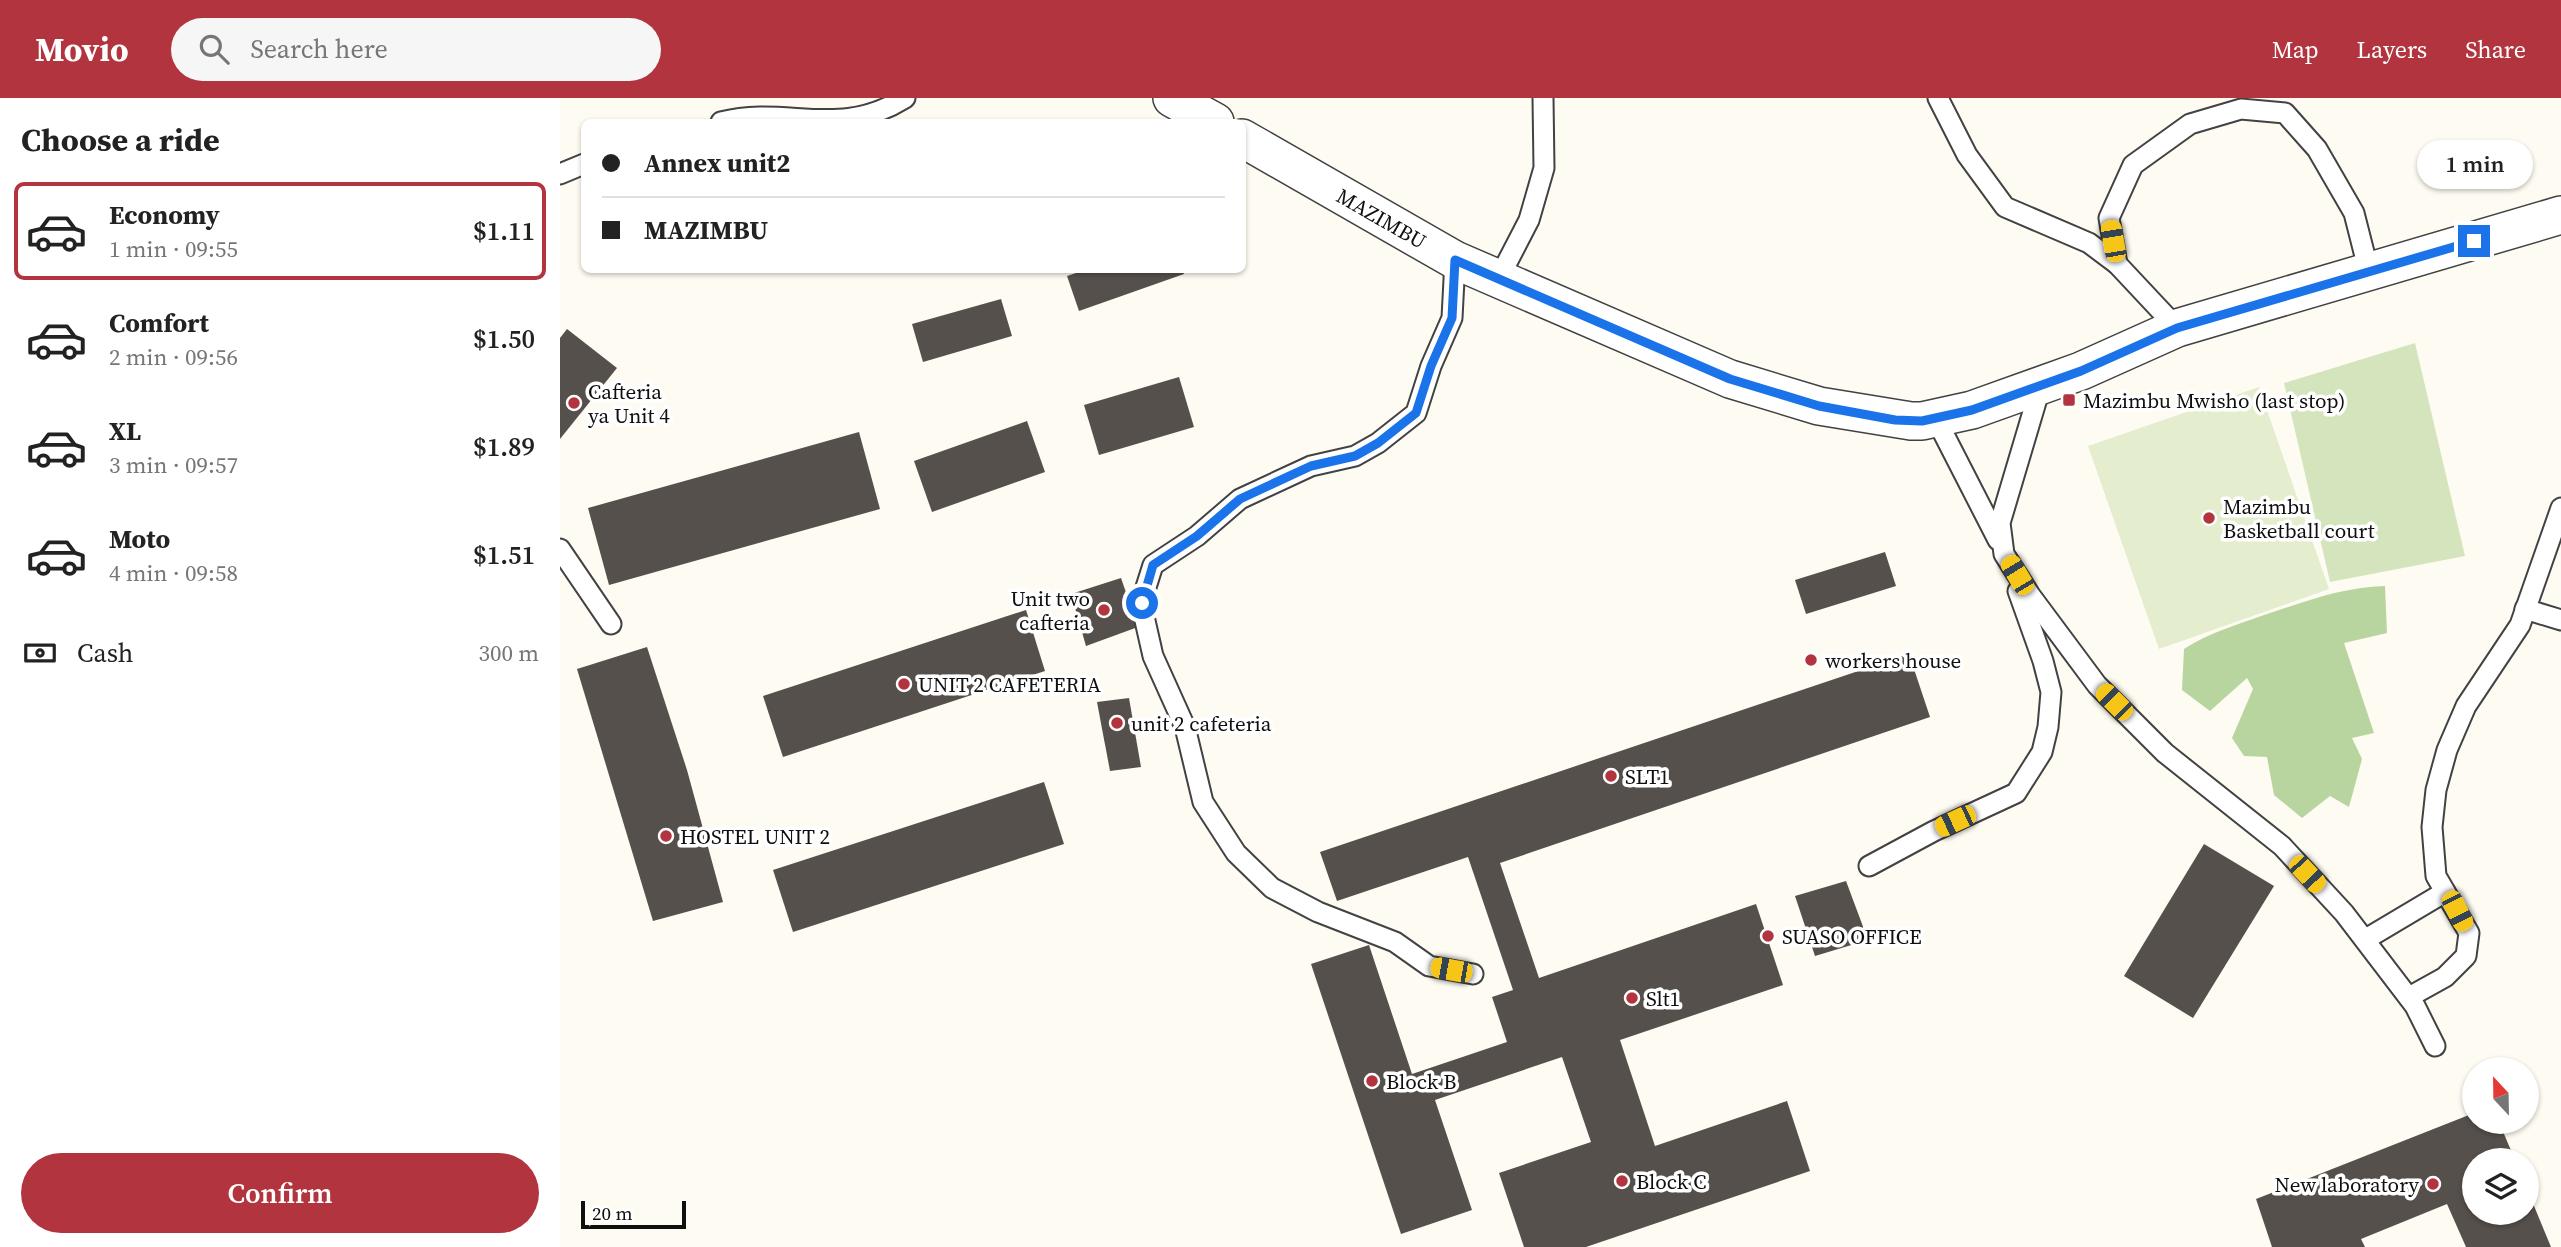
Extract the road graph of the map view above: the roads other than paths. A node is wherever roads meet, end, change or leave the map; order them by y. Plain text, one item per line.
1 (905, 98) edge
2 (1172, 98) edge
3 (1543, 98) edge
4 (1938, 98) edge
5 (739, 119) edge
6 (815, 119) edge
7 (852, 119) edge
8 (1210, 119) edge
9 (1246, 140) edge
10 (581, 165) edge
11 (560, 174) edge
12 (2561, 215) edge
13 (1455, 260) junction
14 (2117, 264) junction
15 (2369, 272) junction
16 (1499, 278) junction
17 (2177, 328) junction
18 (2041, 385) junction
19 (1936, 419) junction
20 (2561, 508) edge
21 (560, 548) edge
22 (2004, 554) junction
23 (2525, 609) junction
24 (2561, 620) edge
25 (611, 624) dead end
26 (1869, 866) dead end
27 (2445, 891) junction
28 (2367, 939) junction
29 (1473, 974) dead end
30 (2409, 998) junction
31 (2435, 1046) dead end

1 - 7 lane
2 - 8 street
3 - 16 lane
4 - 14 lane
5 - 6 lane
9 - 13 street, MAZIMBU
10 - 11 lane
12 - 15 street, MAZIMBU
13 - 16 street, MAZIMBU
13 - 29 lane
14 - 15 lane
14 - 17 lane
15 - 17 street, MAZIMBU
16 - 19 street, MAZIMBU
17 - 18 street, MAZIMBU
18 - 19 street, MAZIMBU
18 - 22 lane
19 - 22 lane
20 - 23 lane
21 - 25 lane
22 - 26 lane
22 - 28 lane
23 - 24 lane
23 - 27 lane
27 - 28 lane
27 - 30 lane
28 - 30 lane
30 - 31 lane

